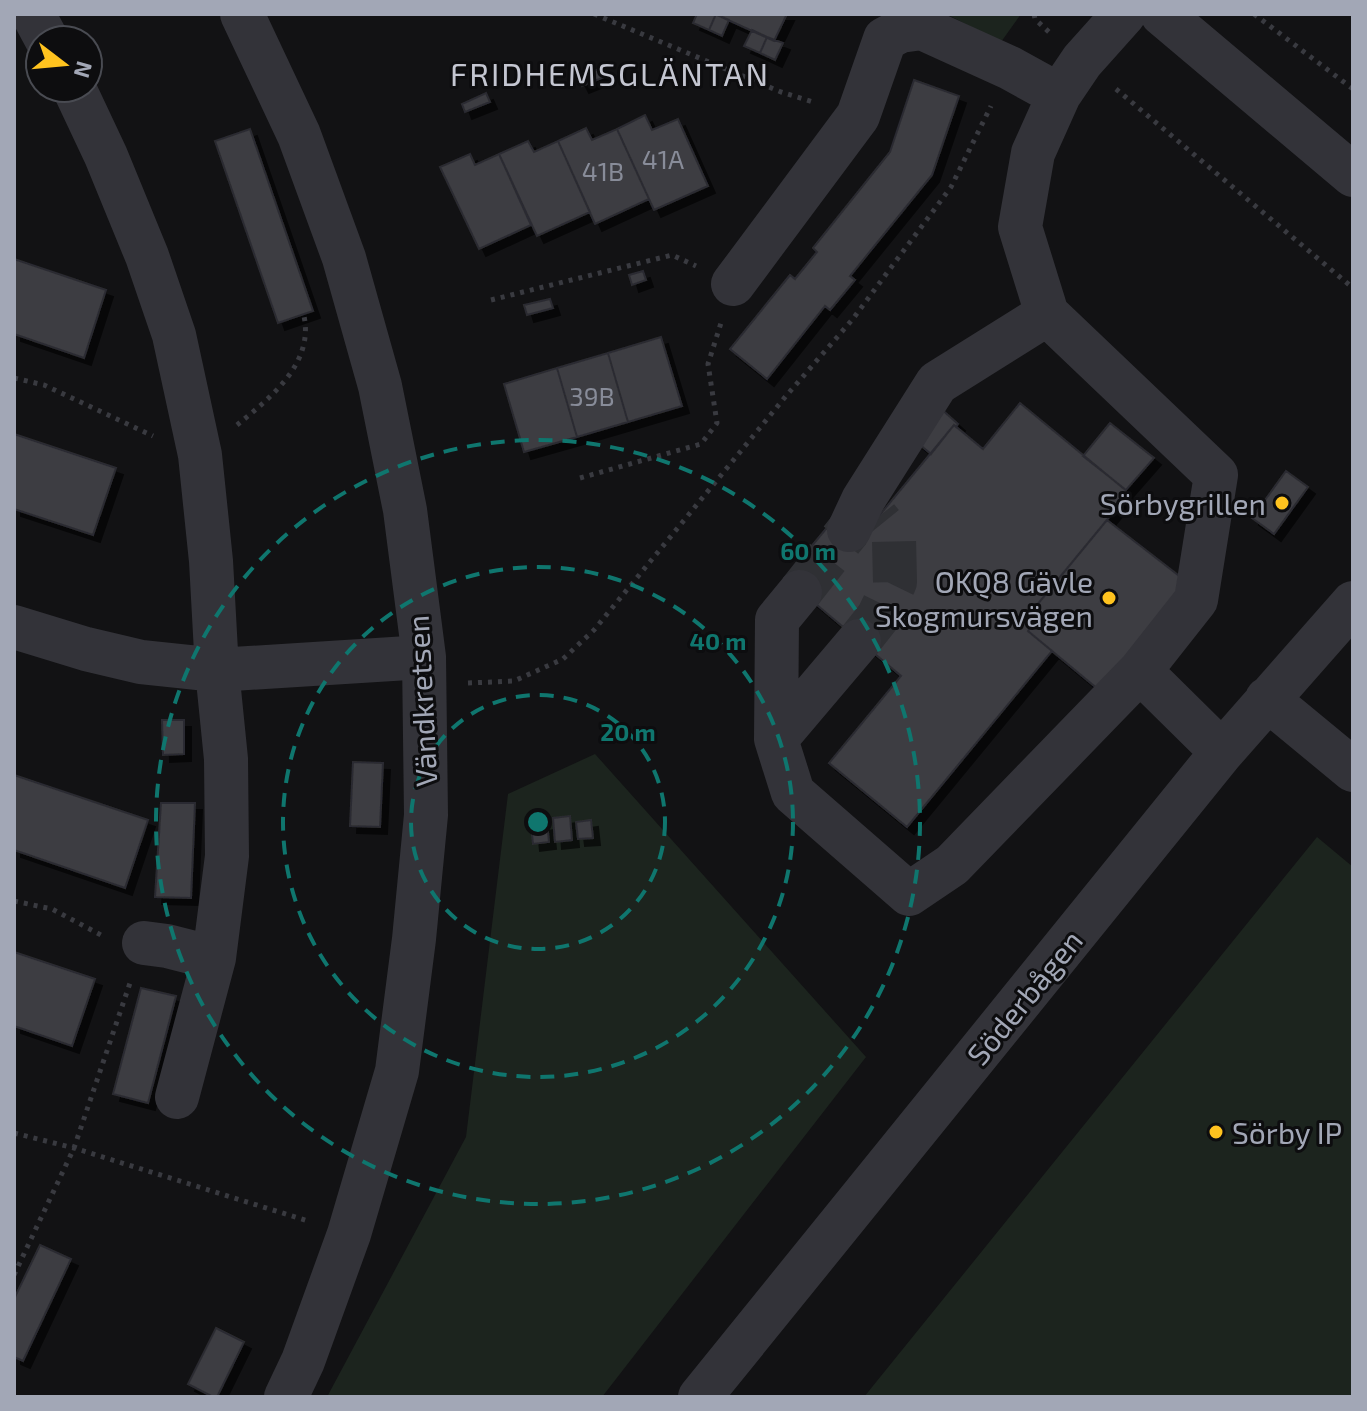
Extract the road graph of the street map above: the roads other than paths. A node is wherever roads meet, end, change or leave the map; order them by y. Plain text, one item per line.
1 (242, 14) edge
2 (1124, 14) edge
3 (1162, 14) edge
4 (1071, 78) junction
5 (82, 104) edge
6 (1353, 175) edge
7 (733, 284) road end
8 (1047, 314) junction
9 (863, 516) tunnel mouth
10 (800, 592) tunnel mouth
11 (1353, 603) edge
12 (14, 627) edge
13 (859, 641) tunnel mouth
14 (424, 657) junction
15 (217, 670) junction
16 (1140, 671) junction
17 (1267, 699) junction
18 (776, 739) junction
19 (1222, 752) junction
20 (1353, 770) edge
21 (144, 943) road end
22 (214, 958) junction
23 (177, 1097) dead end
24 (286, 1397) edge
25 (700, 1397) edge

1 - 14 street, Vändkretsen
2 - 4 street
3 - 6 street
4 - 7 street
4 - 8 street
5 - 15 street
8 - 9 street
8 - 16 street
10 - 18 street
11 - 17 street, Söderbågen
12 - 15 street
13 - 18 street
14 - 15 street
14 - 24 street, Vändkretsen
15 - 22 street
16 - 18 street
16 - 19 street
17 - 19 street, Söderbågen
17 - 20 street
19 - 25 street, Söderbågen
21 - 22 street
22 - 23 street

